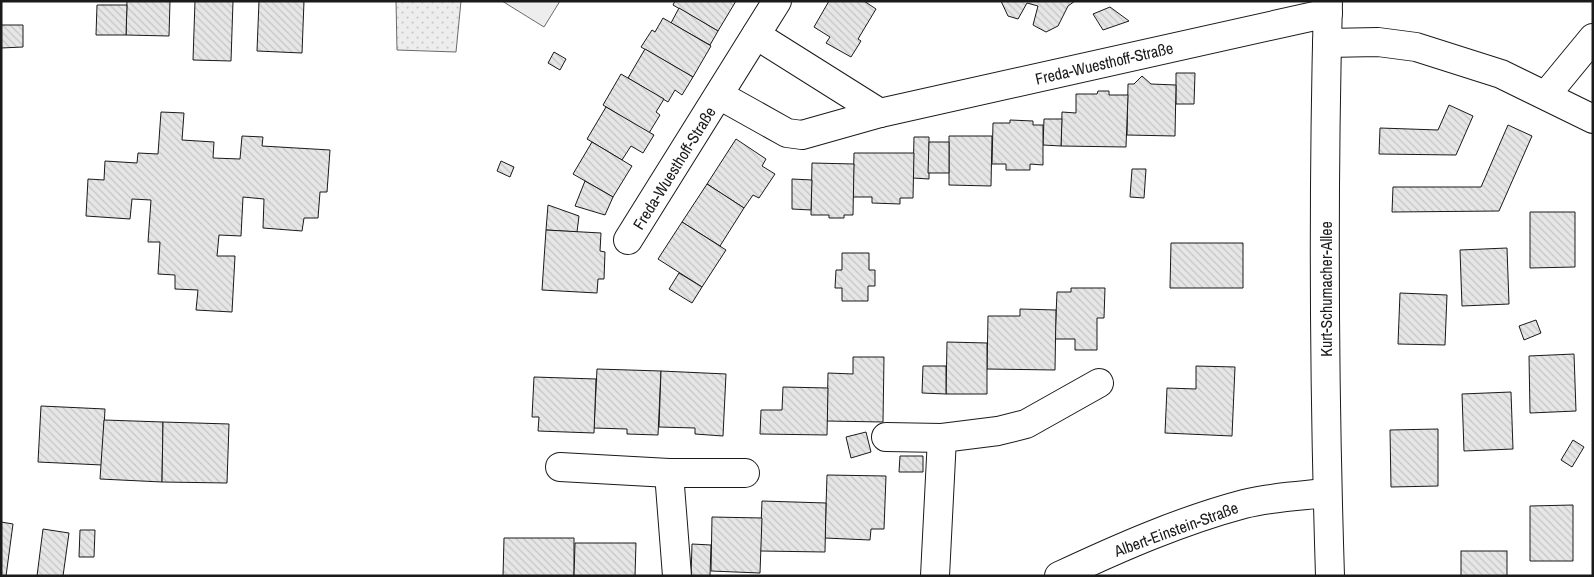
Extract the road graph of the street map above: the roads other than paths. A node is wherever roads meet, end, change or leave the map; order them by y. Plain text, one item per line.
1 (776, 1) edge
2 (1328, 7) edge
3 (756, 35) junction
4 (1593, 38) edge
5 (1327, 43) junction
6 (719, 95) junction
7 (1546, 95) junction
8 (880, 114) junction
9 (1593, 119) edge
10 (628, 240) dead end
11 (1099, 383) dead end
12 (886, 437) dead end
13 (942, 438) junction
14 (560, 467) dead end
15 (669, 473) junction
16 (745, 473) dead end
17 (1327, 493) junction
18 (930, 575) edge
19 (677, 576) edge
20 (1059, 576) edge
21 (1330, 576) edge

1 - 3 street, Freda-Wuesthoff-Straße
2 - 5 street, Kurt-Schumacher-Allee
2 - 8 street, Freda-Wuesthoff-Straße
3 - 6 street, Freda-Wuesthoff-Straße
3 - 8 street
4 - 7 street
5 - 7 street
5 - 17 street, Kurt-Schumacher-Allee
6 - 8 street, Freda-Wuesthoff-Straße
6 - 10 street, Freda-Wuesthoff-Straße
7 - 9 street
11 - 13 street
12 - 13 street
13 - 18 street
14 - 15 street
15 - 16 street
15 - 19 street
17 - 20 street, Albert-Einstein-Straße
17 - 21 street, Kurt-Schumacher-Allee

